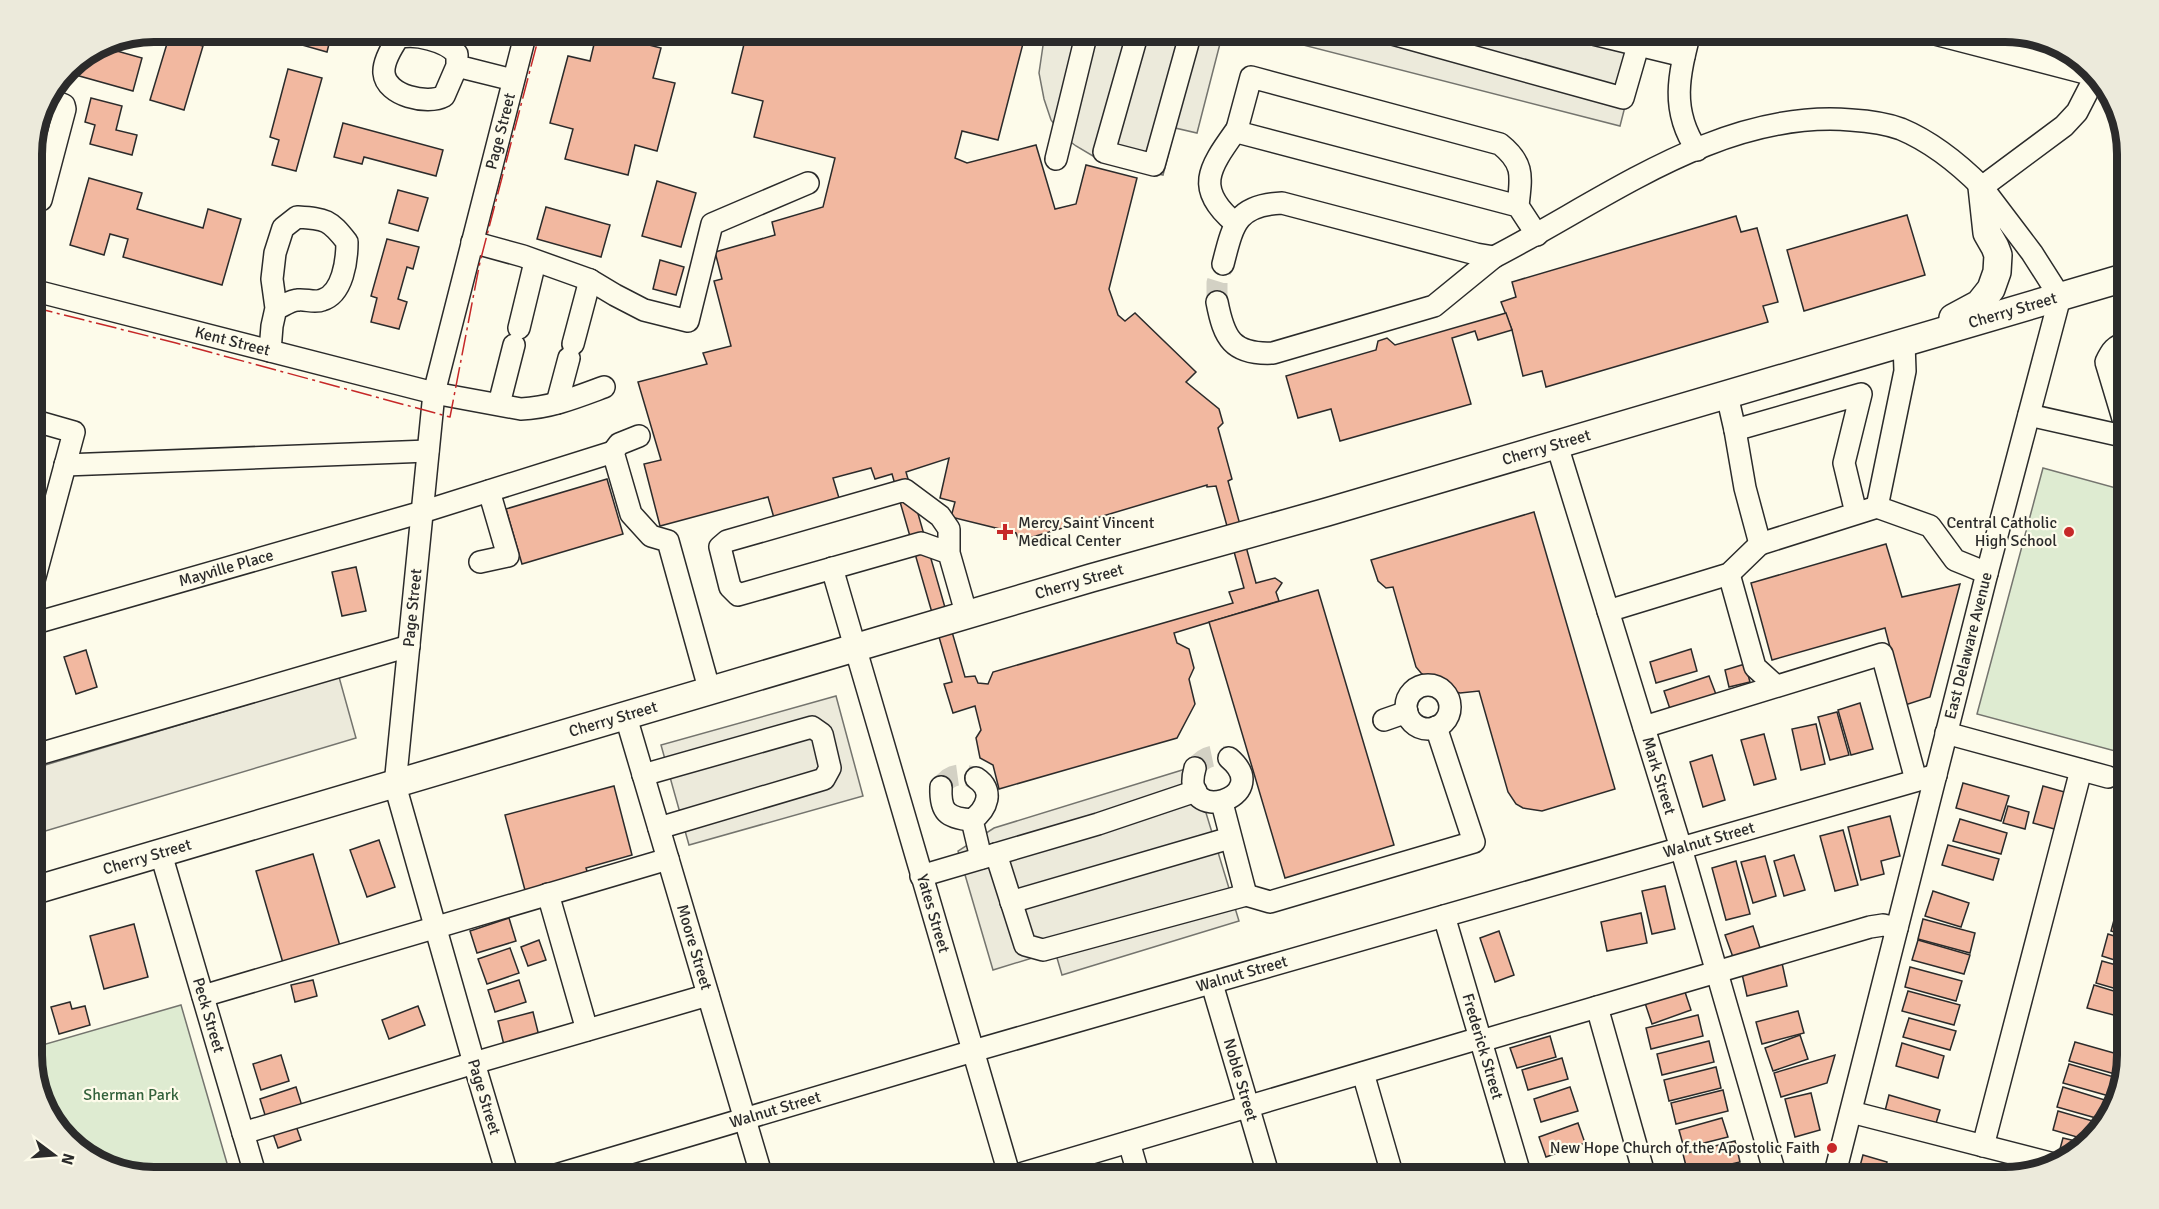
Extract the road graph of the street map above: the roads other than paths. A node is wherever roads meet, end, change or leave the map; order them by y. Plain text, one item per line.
1 (523, 42) edge
2 (1085, 42) edge
3 (1134, 42) edge
4 (1188, 42) edge
5 (1421, 42) edge
6 (1640, 42) edge
7 (1651, 42) edge
8 (1688, 42) edge
9 (1965, 42) edge
10 (1684, 56) junction
11 (457, 66) dead end
12 (2081, 73) edge
13 (513, 80) junction
14 (2091, 83) edge
15 (56, 102) edge
16 (1237, 129) junction
17 (1696, 150) junction
18 (1056, 159) dead end
19 (808, 183) dead end
20 (1983, 187) junction
21 (42, 196) edge
22 (1518, 206) junction
23 (1235, 223) junction
24 (1537, 235) junction
25 (472, 242) junction
26 (1494, 257) junction
27 (536, 262) junction
28 (1223, 264) tunnel mouth
29 (590, 280) junction
30 (2117, 280) edge
31 (42, 293) edge
32 (2060, 297) junction
33 (1217, 302) tunnel mouth
34 (276, 309) junction
35 (1906, 342) junction
36 (2117, 346) edge
37 (270, 351) junction
38 (604, 387) dead end
39 (434, 393) junction
40 (1727, 395) junction
41 (2117, 399) edge
42 (557, 403) junction
43 (499, 404) junction
44 (2029, 415) junction
45 (42, 423) edge
46 (1735, 430) junction
47 (2117, 434) edge
48 (639, 436) dead end
49 (1557, 445) junction
50 (428, 451) junction
51 (613, 452) junction
52 (65, 465) junction
53 (489, 491) junction
54 (930, 509) junction
55 (1866, 510) junction
56 (422, 512) junction
57 (921, 543) junction
58 (1760, 543) junction
59 (42, 551) edge
60 (949, 553) junction
61 (480, 562) dead end
62 (832, 568) junction
63 (1987, 573) junction
64 (1729, 574) junction
65 (1608, 611) junction
66 (967, 616) junction
67 (42, 618) edge
68 (409, 646) junction
69 (855, 650) junction
70 (1776, 686) junction
71 (710, 692) junction
72 (1407, 712) junction
73 (626, 717) junction
74 (1384, 720) dead end
75 (1436, 727) junction
76 (1644, 728) junction
77 (1946, 733) junction
78 (42, 753) edge
79 (1229, 758) dead end
80 (1195, 768) dead end
81 (2080, 770) junction
82 (644, 775) junction
83 (2108, 777) dead end
84 (976, 778) dead end
85 (1926, 778) junction
86 (395, 785) junction
87 (941, 787) dead end
88 (1196, 791) junction
89 (1222, 803) junction
90 (972, 820) junction
91 (659, 828) junction
92 (1230, 838) junction
93 (1681, 848) junction
94 (161, 854) junction
95 (988, 856) junction
96 (668, 859) junction
97 (921, 876) junction
98 (42, 888) edge
99 (548, 894) junction
100 (1246, 895) junction
101 (1011, 902) junction
102 (1444, 916) junction
103 (435, 927) junction
104 (1897, 928) junction
105 (1717, 971) junction
106 (1212, 984) junction
107 (708, 995) junction
108 (203, 996) junction
109 (1597, 1007) junction
110 (587, 1030) junction
111 (1480, 1040) junction
112 (973, 1051) junction
113 (474, 1063) junction
114 (1363, 1073) junction
115 (1248, 1107) junction
116 (1851, 1112) junction
117 (745, 1120) junction
118 (243, 1134) junction
119 (1129, 1142) junction
120 (1983, 1146) junction
121 (2041, 1161) edge
122 (253, 1167) edge
123 (505, 1167) edge
124 (586, 1167) edge
125 (759, 1167) edge
126 (1007, 1167) edge
127 (1046, 1167) edge
128 (1136, 1167) edge
129 (1266, 1167) edge
130 (1391, 1167) edge
131 (1518, 1167) edge
132 (1642, 1167) edge
133 (1773, 1167) edge
134 (1837, 1167) edge

1 - 13 street, Page Street
2 - 18 street
3 - 4 street
5 - 6 street
7 - 10 street
8 - 10 street
9 - 12 street
10 - 17 street
11 - 13 street
13 - 25 street, Page Street
14 - 20 street
15 - 21 street
16 - 22 street
16 - 22 street
16 - 23 street
17 - 20 street
17 - 24 street
19 - 29 street
20 - 32 street
20 - 35 main road
22 - 24 street
23 - 26 street
23 - 28 street
24 - 26 street
25 - 27 street
25 - 39 street, Page Street
26 - 33 street
27 - 29 street
27 - 43 street
29 - 42 street
30 - 32 main road, Cherry Street
31 - 37 street, Kent Street
32 - 35 main road, Cherry Street
32 - 44 street, East Delaware Avenue
34 - 34 street
34 - 37 street
35 - 40 main road, Cherry Street
35 - 55 street
36 - 41 street
37 - 39 street, Kent Street
38 - 42 street, Kent Street
39 - 43 street, Kent Street
39 - 50 street, Page Street
40 - 46 street
40 - 49 main road, Cherry Street
42 - 43 street, Kent Street
44 - 47 street
44 - 63 street, East Delaware Avenue
45 - 52 street
46 - 55 street
46 - 58 street
48 - 51 street, Mayville Place
49 - 65 street, Mark Street
49 - 66 main road, Cherry Street
50 - 52 street
50 - 56 street, Page Street
51 - 53 street, Mayville Place
51 - 71 street
52 - 59 street
53 - 56 street, Mayville Place
53 - 61 street
54 - 57 street
54 - 60 street
54 - 62 street
55 - 58 street
55 - 63 street
56 - 67 street, Mayville Place
56 - 68 street, Page Street
57 - 60 street
57 - 62 street
58 - 64 street
60 - 66 street
62 - 69 street, Yates Street
63 - 77 street, East Delaware Avenue
64 - 65 street
64 - 70 street
65 - 76 street, Mark Street
66 - 69 main road, Cherry Street
68 - 78 street
68 - 86 street, Page Street
69 - 71 main road, Cherry Street
69 - 97 street, Yates Street
70 - 76 street
70 - 85 street
71 - 73 main road, Cherry Street
72 - 74 street
72 - 75 street
72 - 75 street
73 - 82 street, Moore Street
73 - 86 main road, Cherry Street
75 - 100 street
76 - 93 street, Mark Street
77 - 81 street
77 - 85 street, East Delaware Avenue
79 - 89 street
80 - 88 street
81 - 83 street
81 - 120 street
82 - 91 street, Moore Street
82 - 91 street
84 - 90 street
85 - 93 street, Walnut Street
85 - 104 street, East Delaware Avenue
86 - 94 main road, Cherry Street
86 - 103 street, Page Street
87 - 90 street
88 - 89 street
88 - 95 street
89 - 92 street
90 - 95 street
91 - 96 street, Moore Street
92 - 100 street
92 - 101 street
93 - 102 street, Walnut Street
93 - 105 street, Mark Street
94 - 98 main road, Cherry Street
94 - 108 street, Peck Street
95 - 97 street
95 - 101 street
96 - 99 street
96 - 107 street, Moore Street
97 - 112 street, Yates Street
99 - 103 street
99 - 110 street
100 - 101 street
102 - 106 street, Walnut Street
102 - 111 street, Frederick Street
103 - 108 street
103 - 113 street, Page Street
104 - 105 street
104 - 116 street, East Delaware Avenue
105 - 109 street
105 - 133 street, Mark Street
106 - 112 street, Walnut Street
106 - 115 street, Noble Street
107 - 110 street
107 - 117 street, Moore Street
108 - 118 street, Peck Street
109 - 111 street
109 - 132 street
110 - 113 street
111 - 114 street
111 - 131 street, Frederick Street
112 - 117 street, Walnut Street
112 - 126 street, Yates Street
113 - 118 street
113 - 123 street, Page Street
114 - 115 street
114 - 130 street
115 - 119 street
115 - 129 street, Noble Street
116 - 120 street
116 - 134 street, East Delaware Avenue
117 - 124 street, Walnut Street
117 - 125 street, Moore Street
118 - 122 street, Peck Street
119 - 127 street
119 - 128 street
120 - 121 street

